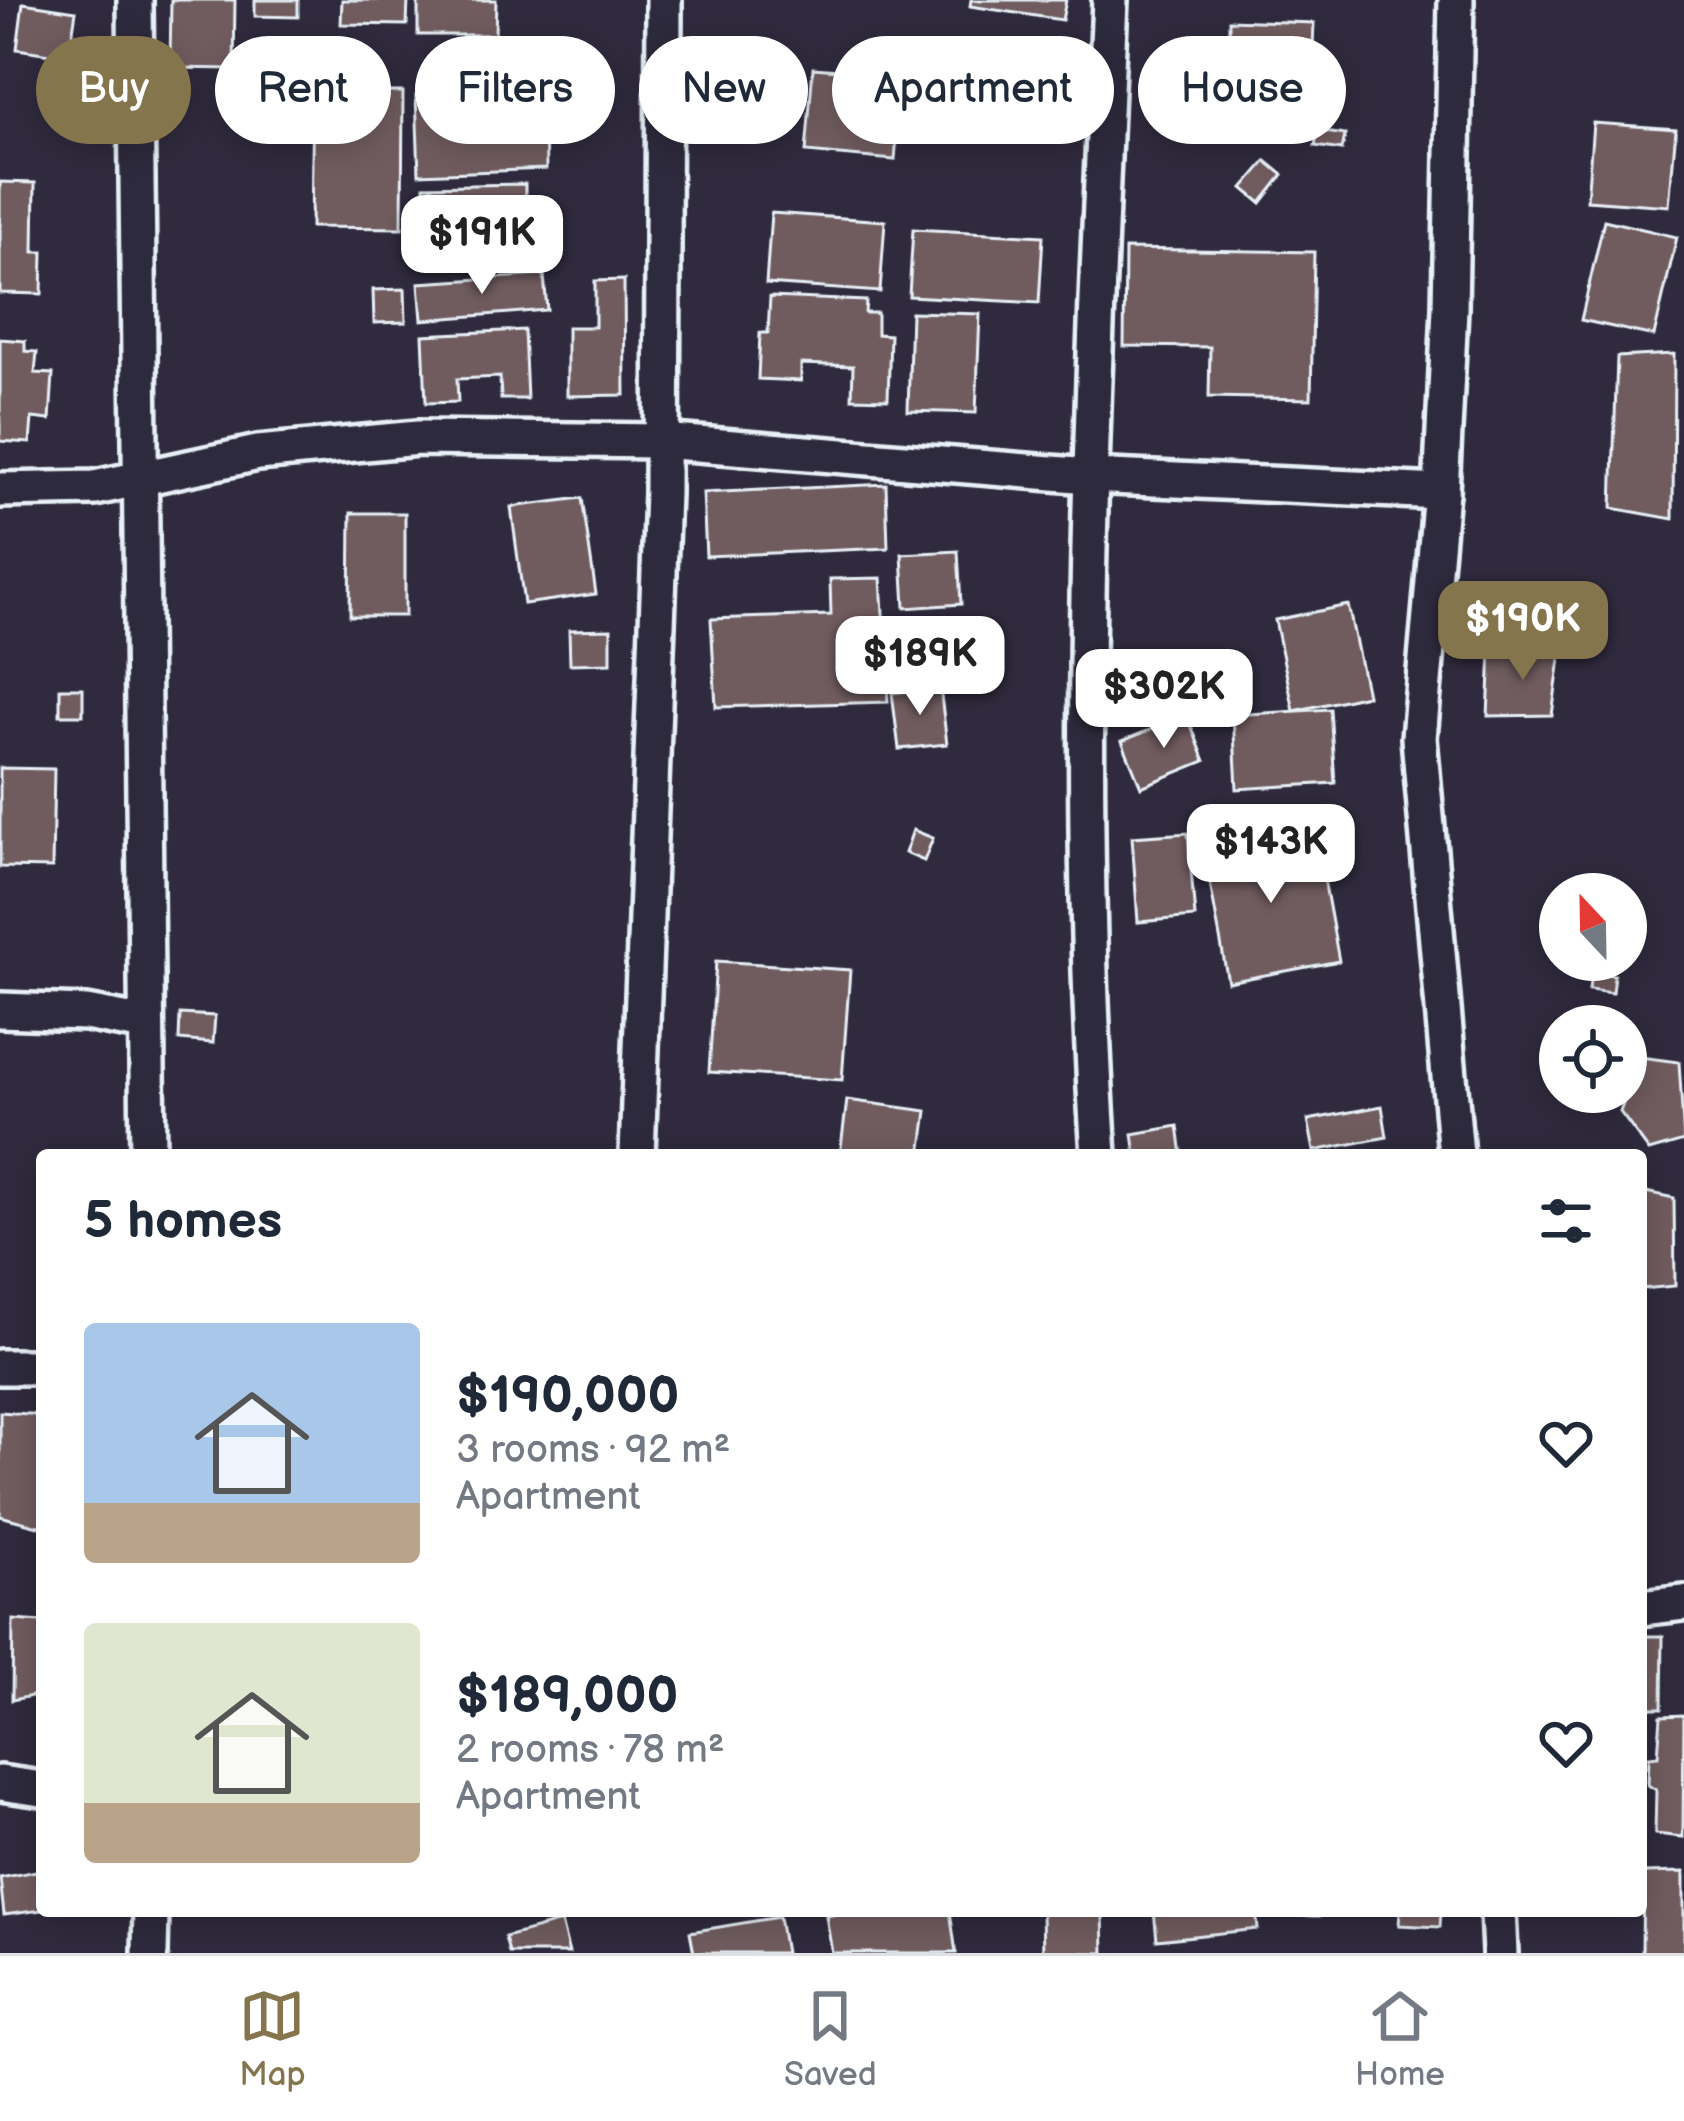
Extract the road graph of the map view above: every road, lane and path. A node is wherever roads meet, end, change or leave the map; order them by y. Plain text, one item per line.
1 (135, 0) edge
2 (664, 0) edge
3 (1110, 0) edge
4 (1456, 0) edge
5 (661, 441) junction
6 (143, 476) junction
7 (1089, 476) junction
8 (0, 490) edge
9 (1442, 492) junction
10 (0, 1010) edge
11 (145, 1024) junction
12 (148, 1149) edge
13 (638, 1149) edge
14 (1100, 1149) edge
15 (1455, 1149) edge
16 (0, 1367) edge
17 (36, 1367) edge
18 (1684, 1604) edge
19 (1647, 1607) edge
20 (0, 1783) edge
21 (36, 1788) edge
22 (151, 1917) edge
23 (1498, 1917) edge
24 (150, 1953) edge
25 (1500, 1953) edge

1 - 6 street
2 - 5 street
3 - 7 street
4 - 9 street
5 - 6 street
5 - 7 street
5 - 13 street
6 - 8 street
6 - 11 street
7 - 9 street
7 - 14 street
9 - 15 street
10 - 11 street
11 - 12 street
16 - 17 street
18 - 19 street
20 - 21 street
22 - 24 street
23 - 25 street

